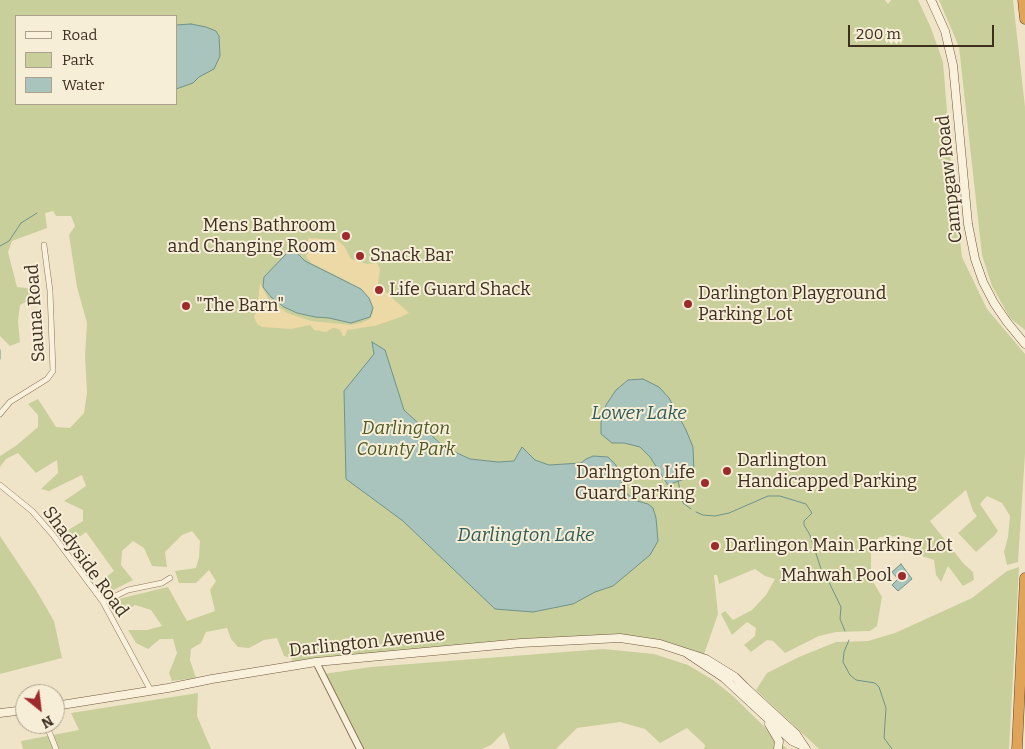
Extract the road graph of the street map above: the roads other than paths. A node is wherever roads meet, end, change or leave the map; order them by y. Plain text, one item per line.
1 (931, 0) edge
2 (1023, 0) edge
3 (1025, 19) edge
4 (44, 245) dead end
5 (1025, 344) edge
6 (0, 414) edge
7 (0, 486) edge
8 (170, 578) dead end
9 (1025, 578) edge
10 (103, 602) junction
11 (683, 651) junction
12 (316, 662) junction
13 (151, 691) junction
14 (65, 704) edge
15 (15, 711) edge
16 (0, 713) edge
17 (764, 716) junction
18 (50, 734) edge
19 (802, 748) edge
20 (56, 749) edge
21 (360, 749) edge
22 (778, 749) edge
23 (1017, 749) edge

1 - 5 main road, Campgaw Road
2 - 3 highway
4 - 6 street, Sauna Road
7 - 10 street, Shadyside Road
8 - 10 street
9 - 23 highway
10 - 13 street, Shadyside Road
11 - 12 main road, Darlington Avenue
11 - 17 main road, Darlington Avenue
11 - 19 main road, Darlington Avenue
12 - 13 main road, Darlington Avenue
12 - 21 street
13 - 14 main road, Darlington Avenue
15 - 16 main road
17 - 19 main road, Darlington Avenue
17 - 22 main road
18 - 20 street

